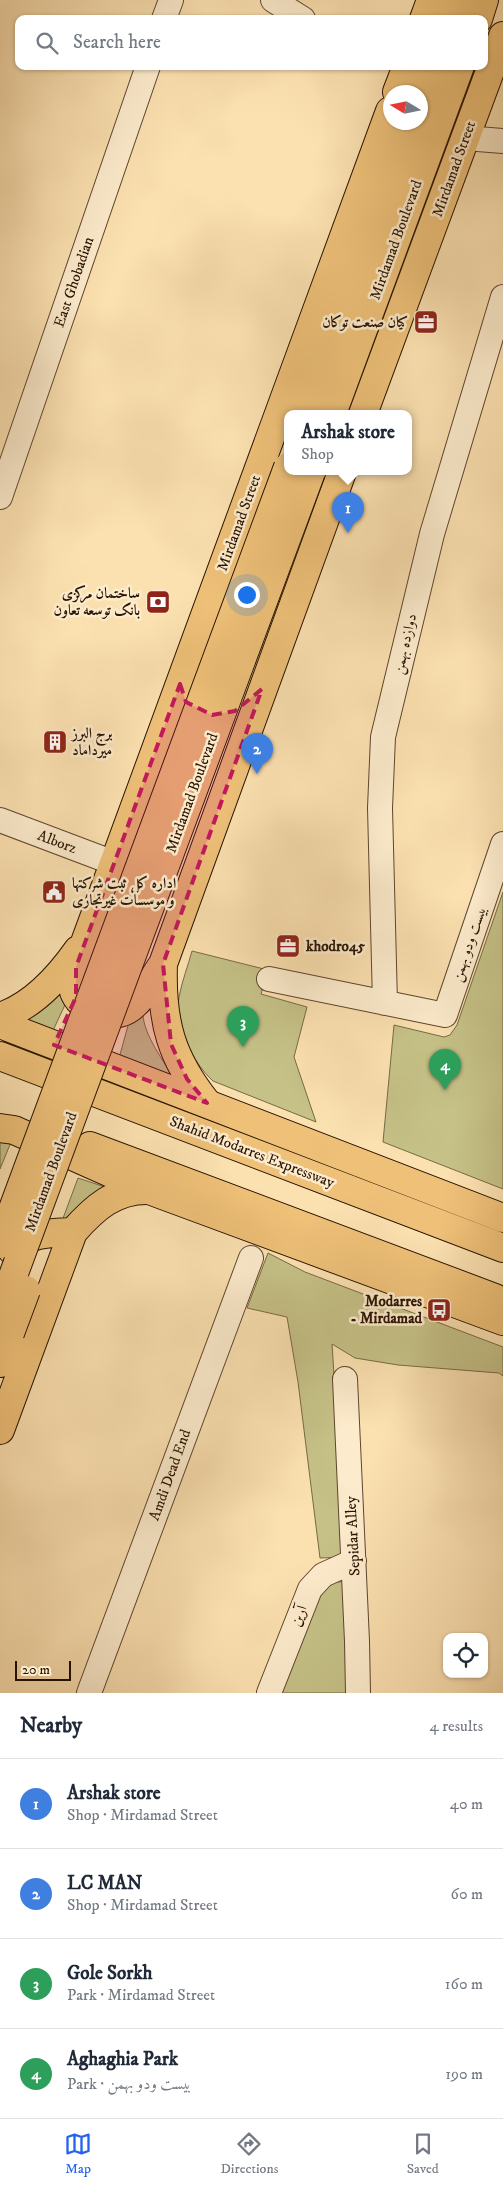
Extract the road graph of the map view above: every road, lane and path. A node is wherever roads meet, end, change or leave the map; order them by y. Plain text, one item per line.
1 (171, 0) edge
2 (273, 0) edge
3 (431, 0) edge
4 (460, 0) edge
5 (484, 0) edge
6 (165, 15) edge
7 (297, 15) edge
8 (425, 15) edge
9 (454, 15) edge
10 (479, 15) edge
11 (503, 36) edge
12 (147, 70) edge
13 (405, 70) edge
14 (434, 70) edge
15 (459, 70) edge
16 (400, 85) edge
17 (428, 86) edge
18 (383, 130) edge
19 (412, 130) edge
20 (465, 138) junction
21 (503, 141) edge
22 (503, 297) edge
23 (309, 410) edge
24 (333, 410) edge
25 (364, 410) edge
26 (285, 475) edge
27 (310, 475) edge
28 (341, 475) edge
29 (0, 497) edge
30 (180, 684) junction
31 (262, 689) junction
32 (154, 756) junction
33 (225, 789) junction
34 (0, 820) edge
35 (503, 844) edge
36 (114, 863) junction
37 (135, 913) junction
38 (88, 936) junction
39 (163, 964) junction
40 (268, 979) dead end
41 (385, 1003) junction
42 (0, 1017) edge
43 (0, 1024) edge
44 (0, 1056) edge
45 (206, 1103) junction
46 (0, 1112) edge
47 (0, 1128) edge
48 (149, 1190) junction
49 (0, 1191) edge
50 (458, 1201) junction
51 (503, 1212) edge
52 (503, 1218) edge
53 (73, 1232) junction
54 (0, 1244) edge
55 (503, 1248) edge
56 (251, 1258) dead end
57 (0, 1282) edge
58 (503, 1301) edge
59 (503, 1321) edge
60 (5, 1322) edge
61 (0, 1363) edge
62 (345, 1379) dead end
63 (0, 1430) edge
64 (354, 1561) junction
65 (89, 1693) edge
66 (269, 1693) edge
67 (358, 1693) edge

1 - 6 street
2 - 7 street
3 - 8 main road
4 - 9 main road
5 - 10 main road
11 - 20 main road, Mirdamad Street
12 - 29 street, East Ghobadian
13 - 16 main road
14 - 17 main road
15 - 24 main road, Mirdamad Boulevard
18 - 30 main road, Mirdamad Street
19 - 23 main road, Mirdamad Boulevard
20 - 21 street
20 - 25 main road, Mirdamad Street
22 - 41 street, دوازده بهمن
26 - 37 main road, Mirdamad Boulevard, bridge
27 - 37 main road, Mirdamad Boulevard, bridge
28 - 31 main road
30 - 31 main road
30 - 32 main road, Mirdamad Street
31 - 33 main road
32 - 33 main road
32 - 36 main road, Mirdamad Street
33 - 39 main road
34 - 36 street, Alborz
35 - 41 street, بیست ودو بهمن
36 - 38 main road, Mirdamad Street
37 - 49 main road, bridge
37 - 54 main road, Mirdamad Boulevard, bridge
37 - 60 main road, Mirdamad Boulevard, bridge
38 - 39 main road, Mirdamad Street
38 - 42 main road
39 - 45 main road
40 - 41 street
43 - 45 main road
44 - 55 main road, Shahid Modarres Expressway
45 - 50 main road
46 - 58 main road
47 - 48 main road
48 - 53 main road
48 - 59 main road
50 - 51 main road
50 - 52 main road
53 - 57 main road
53 - 63 main road
56 - 65 street, Amdi Dead End
60 - 61 main road, Mirdamad Boulevard
62 - 64 street, Sepidar Alley
64 - 66 street, آرین
64 - 67 street, Sepidar Alley

